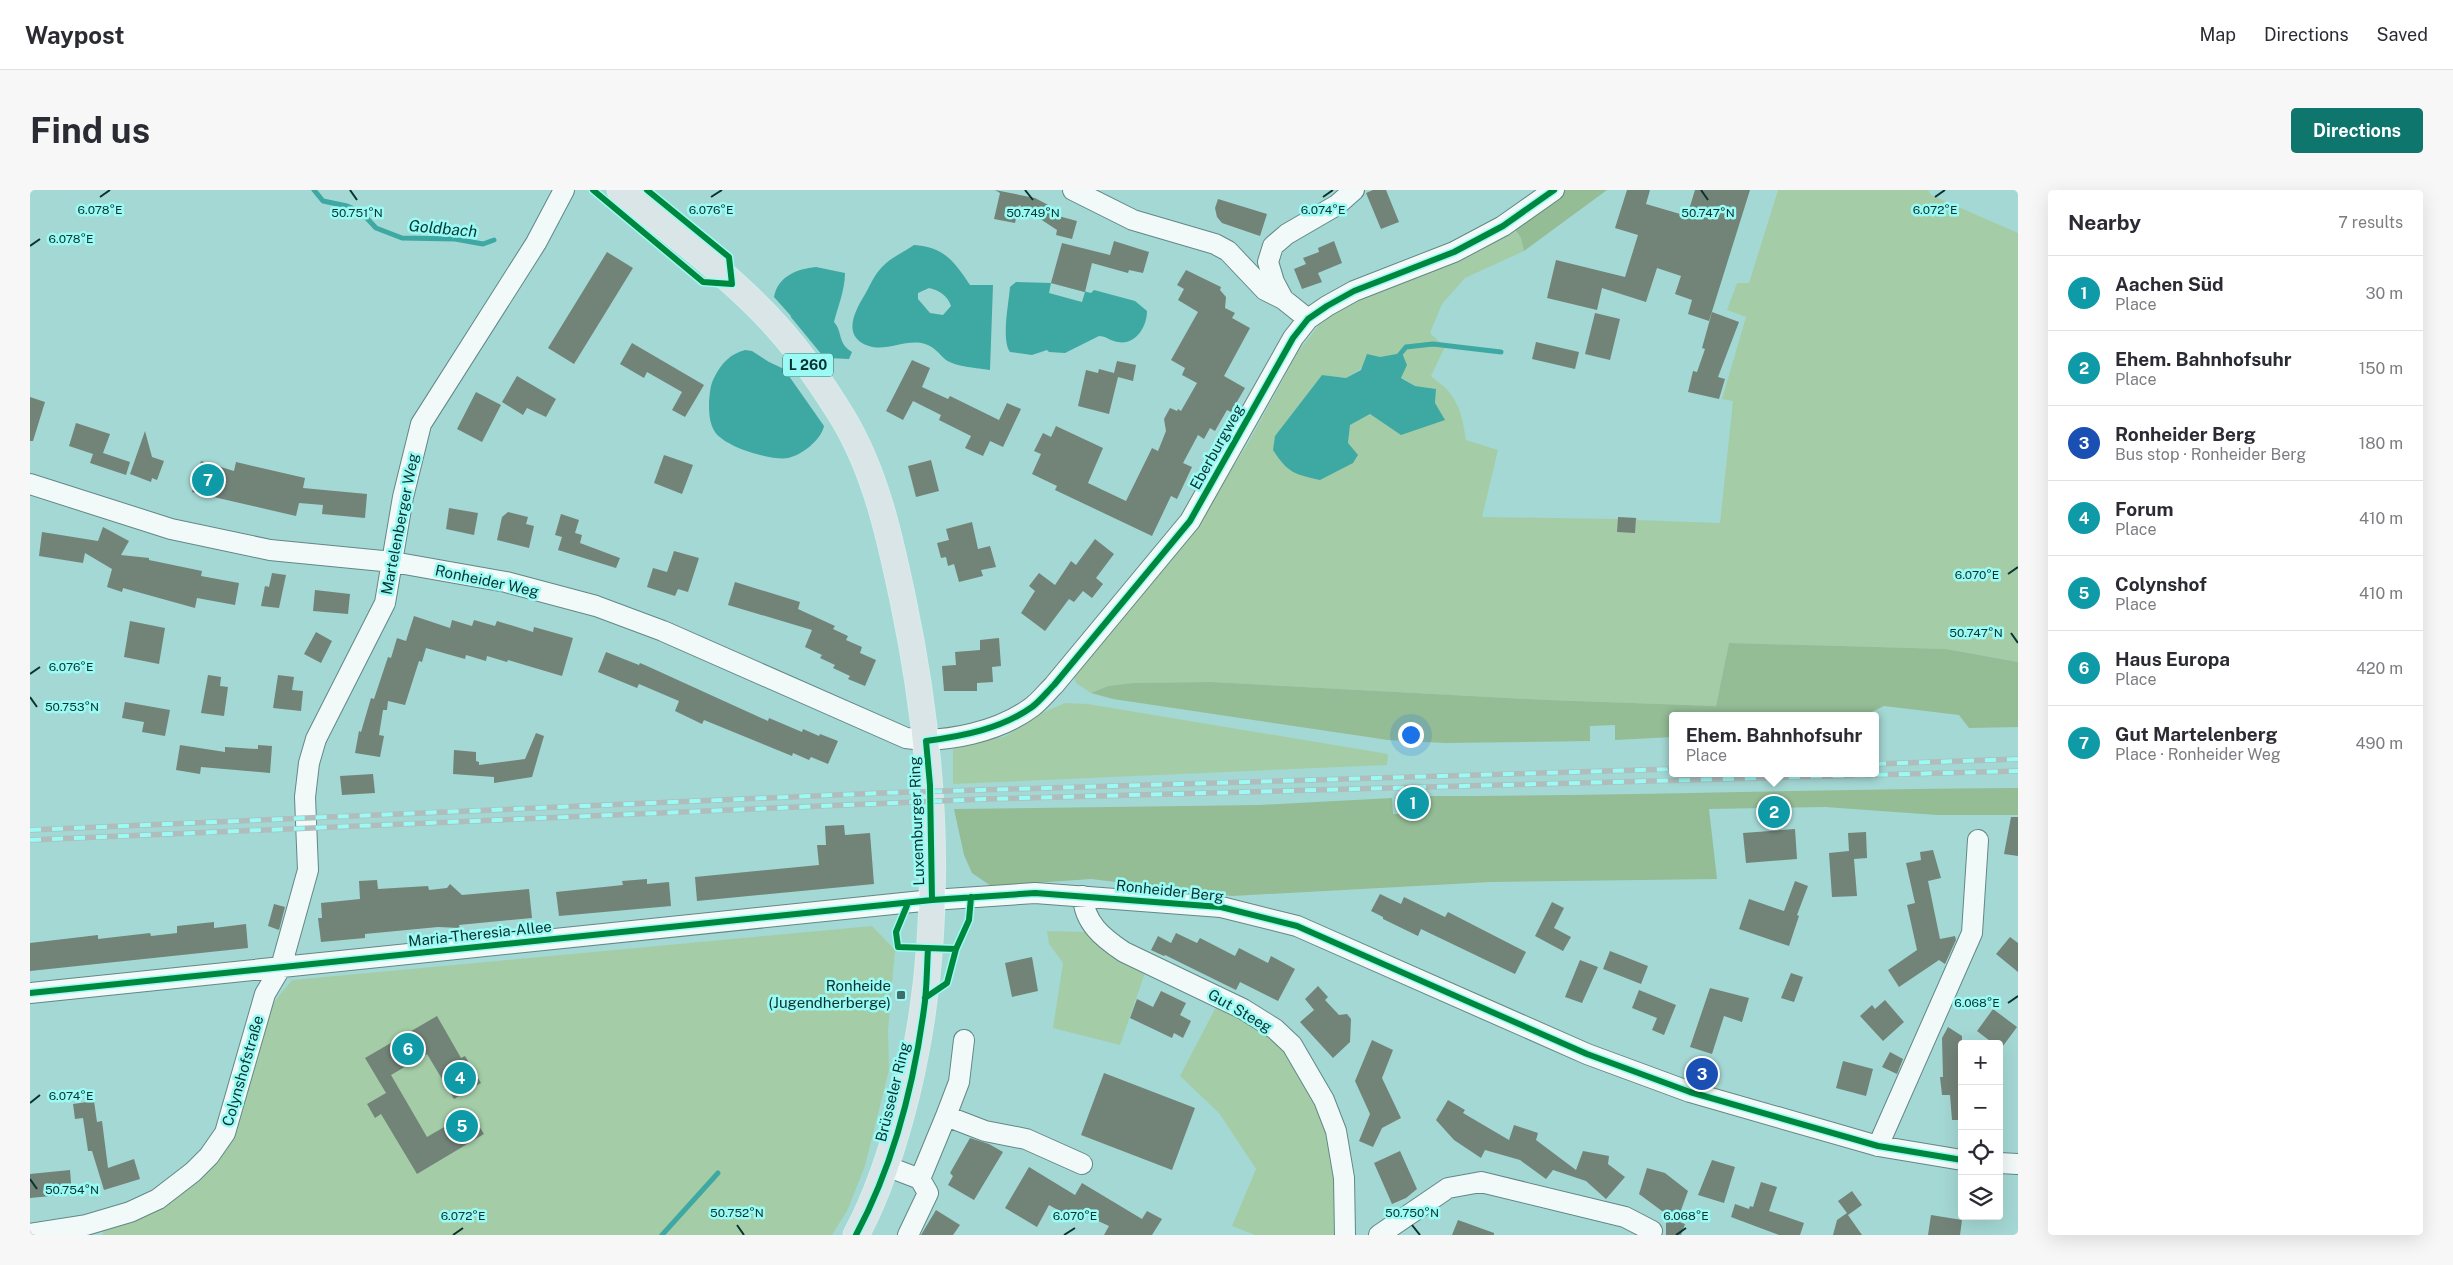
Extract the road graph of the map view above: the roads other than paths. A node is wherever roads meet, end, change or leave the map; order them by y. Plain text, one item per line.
1 (564, 190) edge
2 (620, 190) edge
3 (1073, 190) edge
4 (1354, 190) edge
5 (1554, 190) edge
6 (1283, 299) junction
7 (1308, 319) junction
8 (30, 484) edge
9 (393, 562) junction
10 (926, 741) junction
11 (1978, 840) dead end
12 (1083, 896) junction
13 (932, 900) junction
14 (281, 967) junction
15 (30, 993) edge
16 (964, 1040) dead end
17 (946, 1116) junction
18 (1878, 1146) junction
19 (1958, 1159) edge
20 (2003, 1163) edge
21 (1082, 1164) dead end
22 (2018, 1164) edge
23 (886, 1166) junction
24 (920, 1179) junction
25 (87, 1230) edge
26 (1652, 1231) dead end
27 (30, 1234) edge
28 (856, 1235) edge
29 (908, 1235) edge
30 (1345, 1235) edge
31 (1379, 1235) edge

1 - 9 street, Martelenberger Weg
2 - 10 main road, Luxemburger Ring / L 260
3 - 6 street
4 - 6 street
5 - 7 street, Eberburgweg
6 - 7 street
7 - 10 street, Eberburgweg
8 - 9 street, Ronheider Weg
9 - 10 street, Ronheider Weg
9 - 14 street, Martelenberger Weg
10 - 13 main road, Luxemburger Ring / L 260
11 - 18 street
12 - 13 street, Ronheider Berg
12 - 18 street, Ronheider Berg
12 - 30 street, Gut Steeg
13 - 14 street, Maria-Theresia-Allee
13 - 23 main road, Brüsseler Ring / L 260
14 - 15 street, Maria-Theresia-Allee
14 - 25 street, Colynshofstraße
16 - 17 street
17 - 21 street
17 - 24 street
18 - 19 street, Ronheider Berg
20 - 22 street
23 - 24 street, Brüsseler Ring
23 - 28 main road, Brüsseler Ring / L 260
24 - 29 street
25 - 27 street, Colynshofstraße
26 - 31 street

